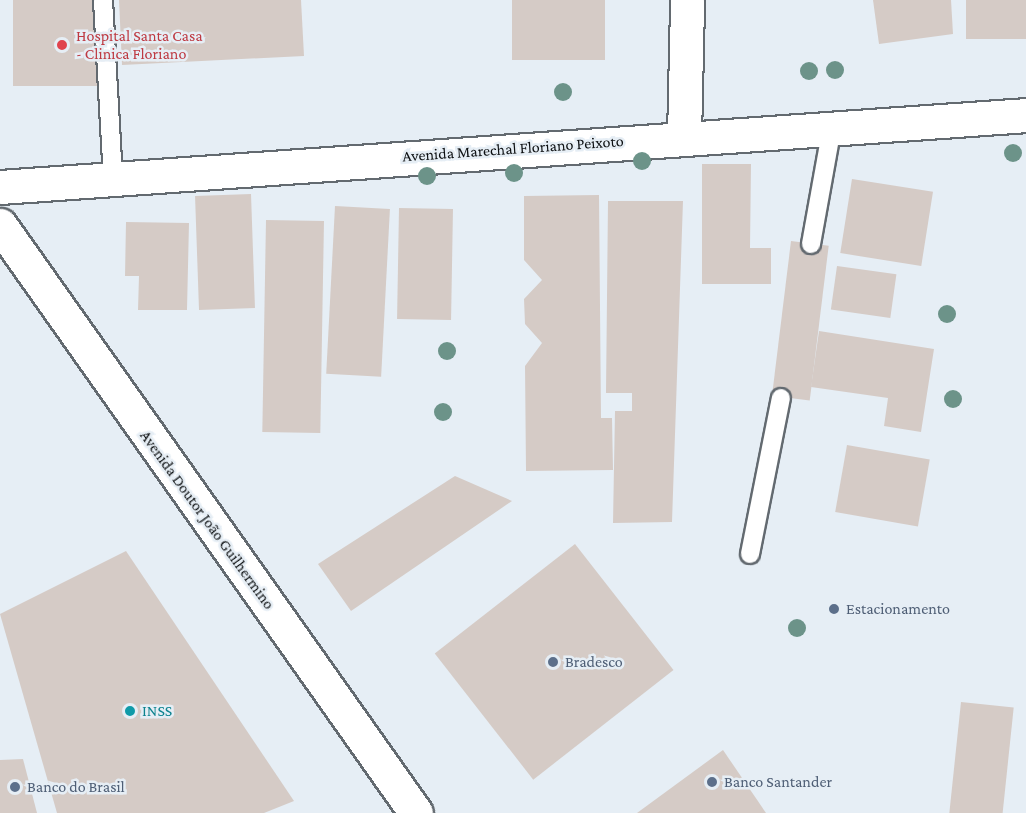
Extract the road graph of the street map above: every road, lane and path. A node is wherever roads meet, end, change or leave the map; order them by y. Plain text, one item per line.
1 (103, 0) edge
2 (687, 0) edge
3 (1026, 115) edge
4 (832, 127) junction
5 (684, 137) junction
6 (113, 178) junction
7 (0, 187) edge
8 (0, 225) edge
9 (811, 244) dead end
10 (781, 398) dead end
11 (750, 554) dead end
12 (416, 813) edge

1 - 6 lane
2 - 5 street
3 - 4 street, Avenida Marechal Floriano Peixoto
4 - 5 street, Avenida Marechal Floriano Peixoto
4 - 9 lane
5 - 6 street, Avenida Marechal Floriano Peixoto
6 - 7 street, Avenida Marechal Floriano Peixoto
8 - 12 street, Avenida Doutor João Guilhermino
10 - 11 lane

